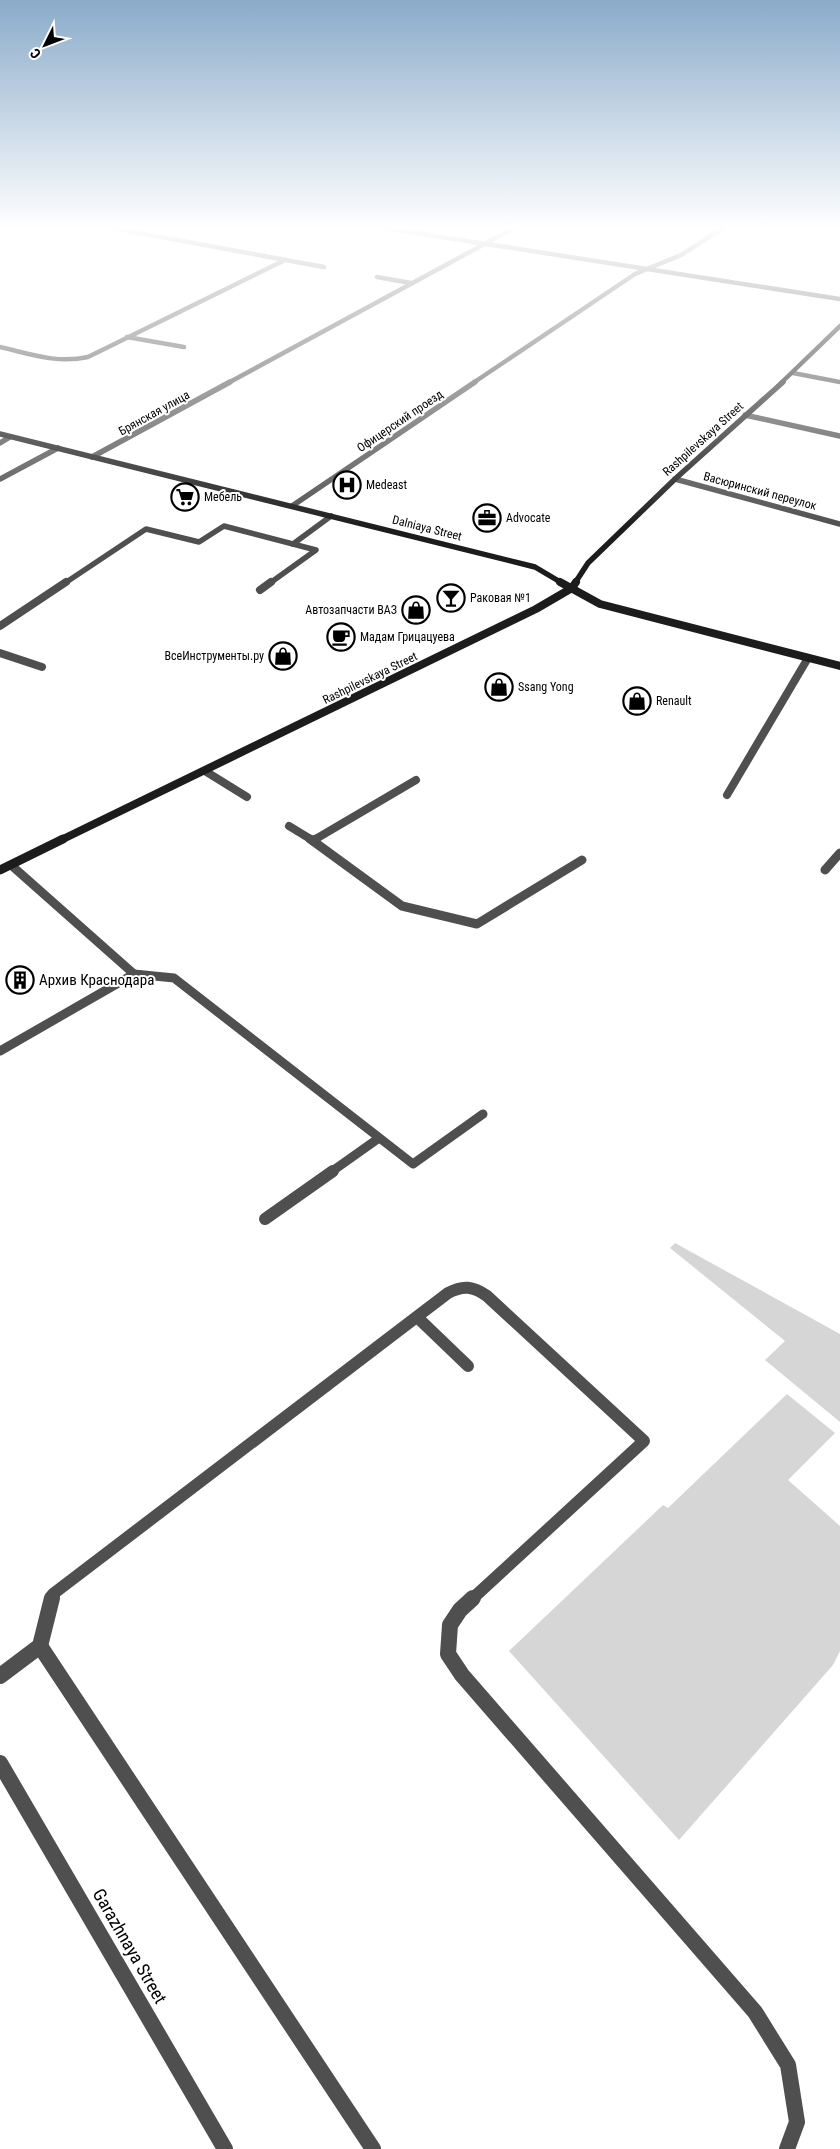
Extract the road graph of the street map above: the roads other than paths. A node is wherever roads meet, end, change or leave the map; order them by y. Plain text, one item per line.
1 (146, 328) edge
2 (327, 328) edge
3 (555, 328) edge
4 (838, 329) edge
5 (128, 337) junction
6 (0, 347) edge
7 (184, 347) dead end
8 (793, 373) junction
9 (840, 382) edge
10 (746, 415) junction
11 (0, 434) edge
12 (840, 436) edge
13 (10, 437) junction
14 (0, 442) edge
15 (58, 448) junction
16 (92, 456) junction
17 (0, 479) edge
18 (675, 479) junction
19 (292, 506) junction
20 (331, 516) junction
21 (840, 524) edge
22 (293, 544) junction
23 (572, 588) junction
24 (260, 590) dead end
25 (0, 626) edge
26 (0, 653) edge
27 (808, 658) junction
28 (840, 666) edge
29 (42, 667) dead end
30 (205, 771) junction
31 (416, 780) dead end
32 (727, 795) dead end
33 (247, 797) dead end
34 (289, 826) dead end
35 (313, 840) junction
36 (840, 853) edge
37 (582, 860) dead end
38 (11, 865) junction
39 (0, 870) edge
40 (825, 870) dead end
41 (134, 974) junction
42 (0, 1051) edge
43 (483, 1114) dead end
44 (379, 1138) junction
45 (265, 1218) dead end
46 (417, 1317) junction
47 (468, 1366) dead end
48 (40, 1646) junction
49 (0, 1676) edge
50 (0, 1763) edge
51 (226, 2149) edge
52 (373, 2149) edge
53 (787, 2149) edge

1 - 5 street
2 - 16 street, Брянская улица
3 - 19 street, Офицерский проезд
4 - 8 street, Rashpilevskaya Street
5 - 6 street
5 - 7 street
8 - 9 street
8 - 10 street, Rashpilevskaya Street
10 - 12 street
10 - 18 street, Rashpilevskaya Street
11 - 13 street, Dalniaya Street
13 - 14 street
13 - 15 street, Dalniaya Street
15 - 16 street, Dalniaya Street
15 - 17 street
16 - 19 street, Dalniaya Street
18 - 21 street, Васюринский переулок
18 - 23 street, Rashpilevskaya Street
19 - 20 street, Dalniaya Street
20 - 22 street
20 - 23 street, Dalniaya Street
22 - 24 street
22 - 25 street
23 - 27 street, Dalniaya Street
23 - 30 street, Rashpilevskaya Street
26 - 29 street
27 - 28 street, Dalniaya Street
27 - 32 street
30 - 33 street
30 - 38 street, Rashpilevskaya Street
31 - 35 street
34 - 35 street
35 - 37 street
36 - 40 street
38 - 39 street, Rashpilevskaya Street
38 - 41 street
41 - 42 street
41 - 44 street
43 - 44 street
44 - 45 street
46 - 47 street
46 - 48 street
46 - 53 street
48 - 49 street
48 - 52 street
50 - 51 street, Garazhnaya Street

